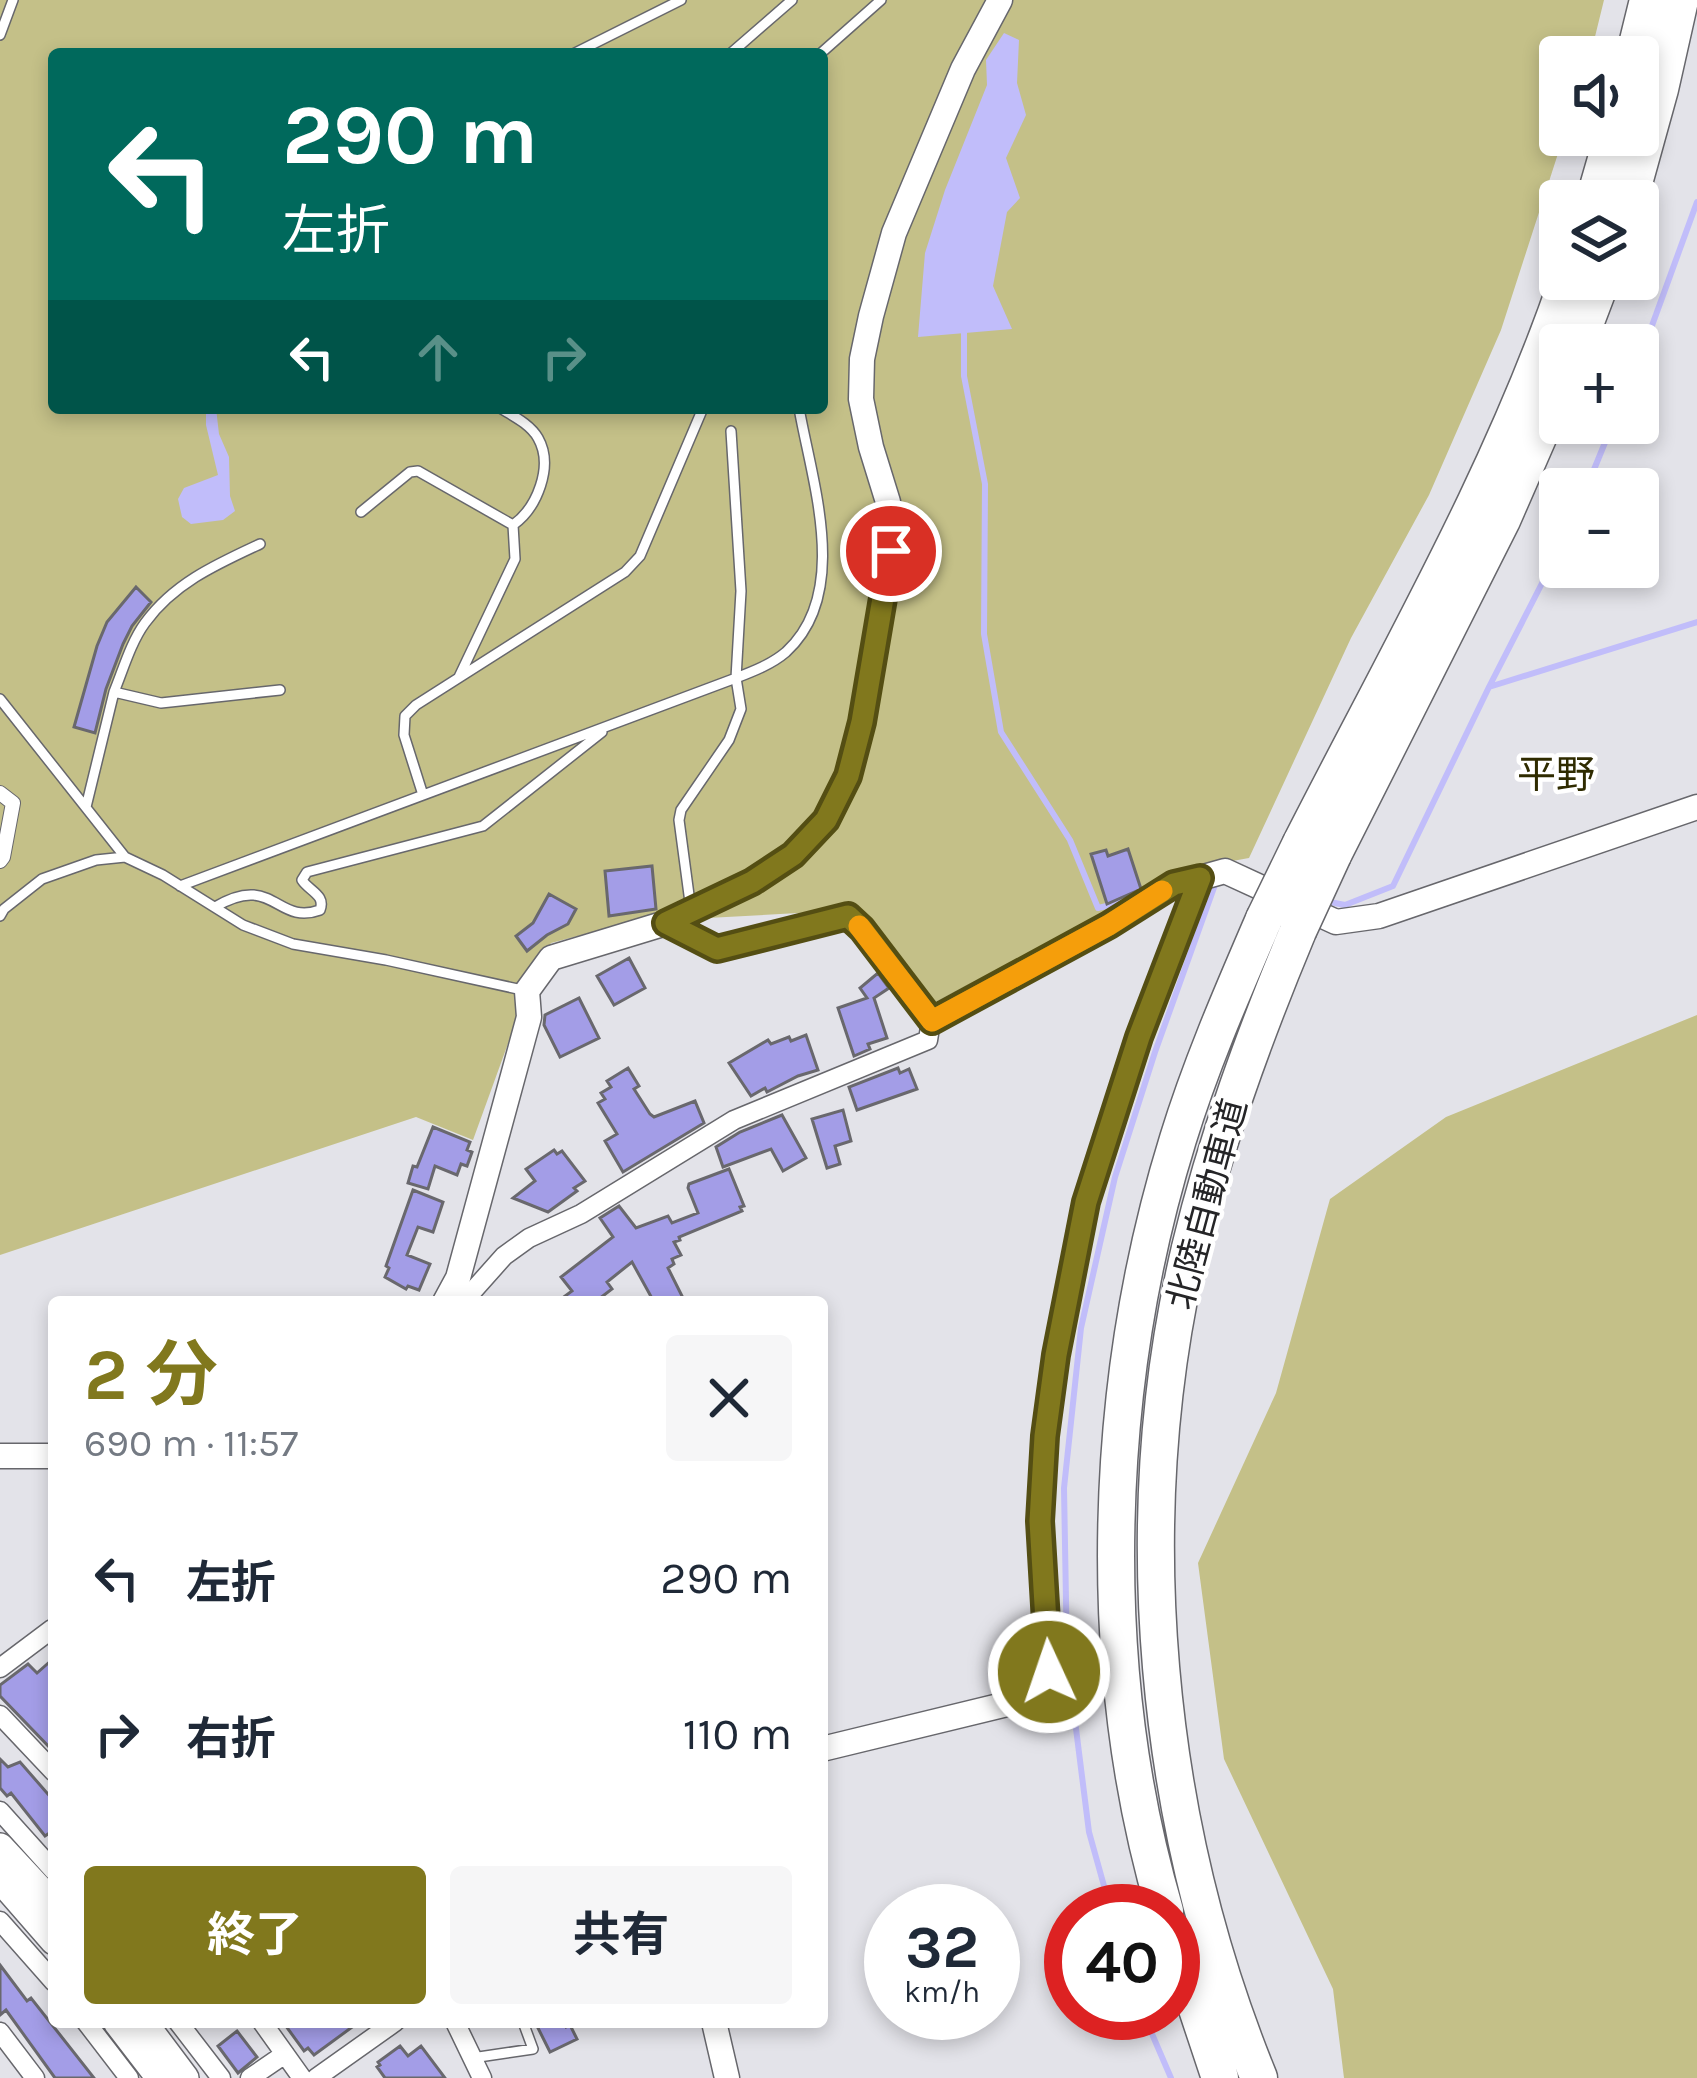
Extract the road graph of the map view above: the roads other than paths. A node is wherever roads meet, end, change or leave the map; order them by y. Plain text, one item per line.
1 (13, 0) edge
2 (681, 0) edge
3 (792, 0) edge
4 (881, 0) edge
5 (1000, 0) edge
6 (1648, 0) edge
7 (1680, 0) edge
8 (0, 35) edge
9 (1639, 36) edge
10 (585, 48) edge
11 (737, 48) edge
12 (827, 48) edge
13 (1635, 180) edge
14 (1560, 300) edge
15 (510, 414) edge
16 (700, 414) edge
17 (800, 414) edge
18 (731, 431) dead end
19 (1539, 435) edge
20 (361, 512) dead end
21 (513, 525) junction
22 (260, 544) dead end
23 (459, 678) junction
24 (736, 678) junction
25 (280, 690) dead end
26 (114, 692) junction
27 (0, 699) edge
28 (610, 725) junction
29 (0, 793) edge
30 (423, 796) junction
31 (86, 807) junction
32 (1697, 807) edge
33 (1317, 849) junction
34 (125, 857) junction
35 (0, 861) edge
36 (1200, 878) junction
37 (180, 886) junction
38 (215, 908) junction
39 (691, 910) junction
40 (0, 916) edge
41 (666, 923) junction
42 (1281, 925) junction
43 (527, 991) junction
44 (932, 1021) junction
45 (448, 1296) edge
46 (469, 1296) edge
47 (0, 1456) edge
48 (48, 1456) edge
49 (48, 1632) edge
50 (0, 1668) edge
51 (0, 1715) edge
52 (828, 1748) edge
53 (48, 1766) edge
54 (0, 1811) edge
55 (0, 1847) edge
56 (48, 1864) edge
57 (0, 1879) edge
58 (1159, 1884) edge
59 (48, 1899) edge
60 (0, 1921) edge
61 (48, 1934) edge
62 (48, 1975) edge
63 (1200, 2018) edge
64 (91, 2028) edge
65 (122, 2028) edge
66 (148, 2028) edge
67 (183, 2028) edge
68 (266, 2028) edge
69 (387, 2028) edge
70 (458, 2028) edge
71 (525, 2028) edge
72 (715, 2028) edge
73 (0, 2032) edge
74 (285, 2054) junction
75 (472, 2058) junction
76 (28, 2076) edge
77 (129, 2078) edge
78 (160, 2078) edge
79 (185, 2078) edge
80 (221, 2078) edge
81 (250, 2078) edge
82 (302, 2078) edge
83 (316, 2078) edge
84 (482, 2078) edge
85 (727, 2078) edge
86 (1220, 2078) edge
87 (1259, 2078) edge

1 - 8 lane
2 - 10 lane
3 - 11 lane
4 - 12 lane
5 - 39 street
6 - 9 highway
7 - 13 highway
14 - 33 highway, 北陸自動車道
15 - 21 lane
16 - 23 lane
17 - 24 lane
18 - 24 lane
19 - 33 highway, 北陸自動車道
20 - 21 lane
21 - 23 lane
22 - 26 lane
23 - 30 lane
24 - 28 lane
24 - 39 lane
25 - 26 lane
26 - 31 lane
27 - 31 lane
28 - 30 lane
28 - 38 lane
29 - 35 street
30 - 37 lane
31 - 34 lane
32 - 36 street
33 - 42 highway, 北陸自動車道, bridge
34 - 37 lane
34 - 40 lane
36 - 44 street
36 - 52 street
37 - 38 lane
38 - 43 lane
39 - 41 street
41 - 43 street
41 - 44 street
42 - 58 highway, 北陸自動車道
42 - 87 highway, 北陸自動車道
43 - 45 street
44 - 46 street
47 - 48 street
49 - 50 street
51 - 53 street
54 - 56 street
55 - 59 main road
57 - 61 main road
60 - 62 street
63 - 86 highway
64 - 77 street
65 - 78 main road
66 - 79 main road
67 - 80 street
68 - 74 street
69 - 83 street
70 - 75 street
71 - 75 lane
72 - 85 street
73 - 76 street
74 - 81 street
74 - 82 street
75 - 84 street

